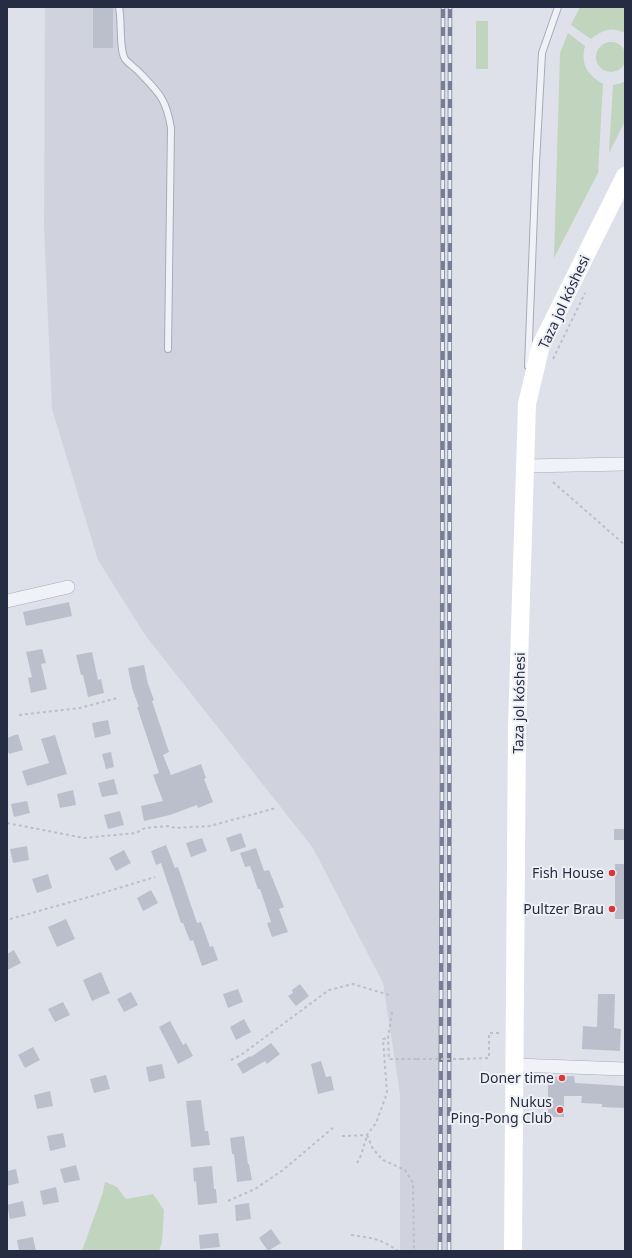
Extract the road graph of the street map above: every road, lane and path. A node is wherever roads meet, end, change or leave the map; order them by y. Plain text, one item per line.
1 (120, 7) edge
2 (558, 7) edge
3 (625, 176) edge
4 (585, 293) dead end
5 (168, 349) dead end
6 (550, 365) dead end
7 (527, 404) junction
8 (625, 464) edge
9 (526, 466) junction
10 (553, 482) dead end
11 (625, 545) edge
12 (68, 587) dead end
13 (7, 601) edge
14 (117, 698) dead end
15 (19, 715) dead end
16 (276, 808) dead end
17 (7, 822) edge
18 (156, 877) dead end
19 (10, 919) dead end
20 (389, 994) dead end
21 (392, 1012) dead end
22 (500, 1033) dead end
23 (388, 1038) junction
24 (231, 1060) dead end
25 (515, 1065) junction
26 (625, 1069) edge
27 (334, 1127) dead end
28 (367, 1135) junction
29 (342, 1136) dead end
30 (356, 1163) dead end
31 (228, 1201) dead end
32 (351, 1235) dead end
33 (398, 1251) edge
34 (414, 1251) edge
35 (513, 1251) edge

1 - 5 lane
2 - 7 lane
3 - 7 main road, Taza jol kóshesi
4 - 6 path
7 - 9 main road, Taza jol kóshesi
8 - 9 street
9 - 25 main road, Taza jol kóshesi
10 - 11 path
12 - 13 street
14 - 15 path
16 - 17 path
18 - 19 path
20 - 24 path
21 - 23 path
22 - 23 path, bridge
23 - 28 path
25 - 26 street
25 - 35 main road, Taza jol kóshesi
27 - 31 path
28 - 29 path
28 - 30 path
28 - 34 path
32 - 33 path

